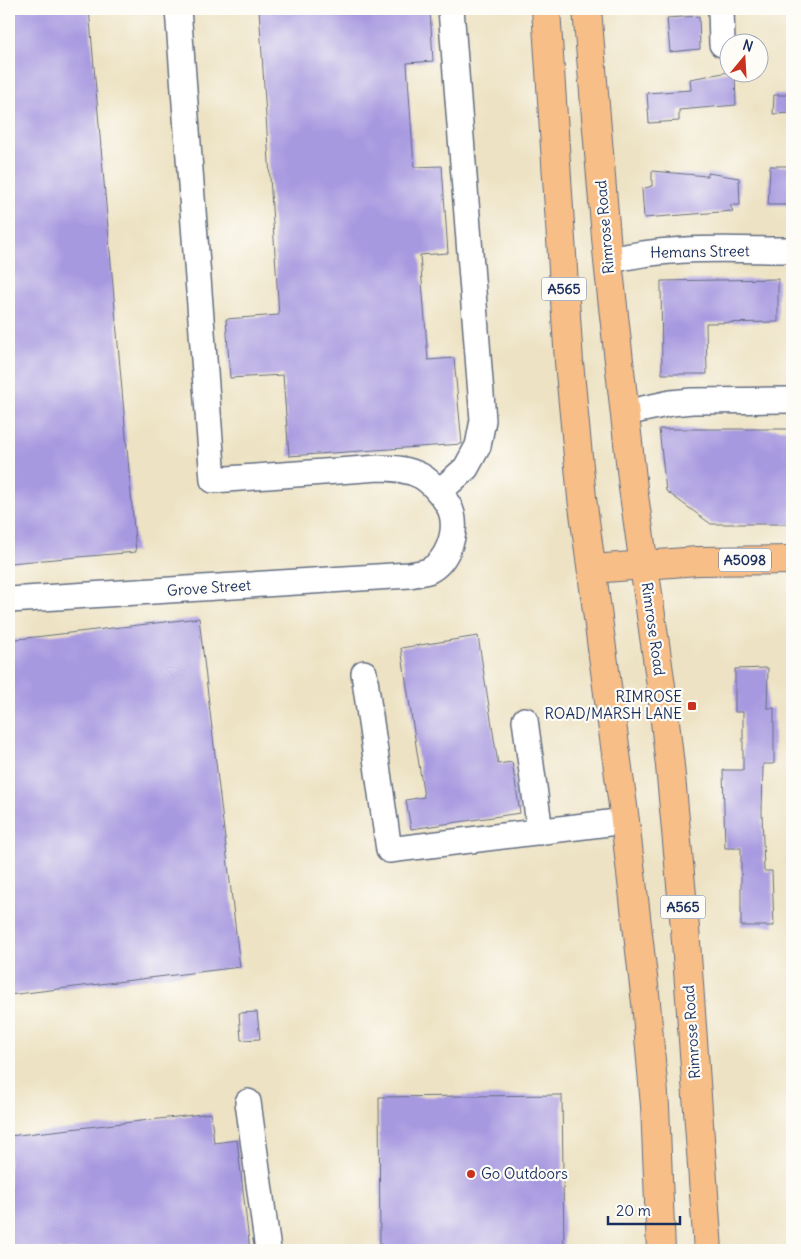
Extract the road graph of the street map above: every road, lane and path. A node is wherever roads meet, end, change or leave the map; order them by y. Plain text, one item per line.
1 (178, 9) edge
2 (451, 9) edge
3 (546, 9) edge
4 (587, 9) edge
5 (721, 9) edge
6 (722, 32) edge
7 (792, 250) edge
8 (608, 260) junction
9 (792, 400) edge
10 (626, 413) junction
11 (440, 492) junction
12 (792, 560) edge
13 (643, 564) junction
14 (592, 569) junction
15 (9, 600) edge
16 (364, 673) dead end
17 (525, 720) dead end
18 (625, 821) junction
19 (540, 832) junction
20 (248, 1102) dead end
21 (268, 1250) edge
22 (661, 1250) edge
23 (708, 1250) edge

1 - 11 street
2 - 11 street
3 - 14 main road, A565
4 - 8 main road, Rimrose Road / A565
5 - 6 street
7 - 8 street, Hemans Street
8 - 10 main road, Rimrose Road / A565
9 - 10 street
10 - 13 main road, Rimrose Road / A565
11 - 15 street, Grove Street
12 - 13 main road, A5098
13 - 14 main road, A5098
13 - 23 main road, Rimrose Road / A565
14 - 18 main road, A565
16 - 19 street
17 - 19 street
18 - 19 street
18 - 22 main road, A565
20 - 21 street

